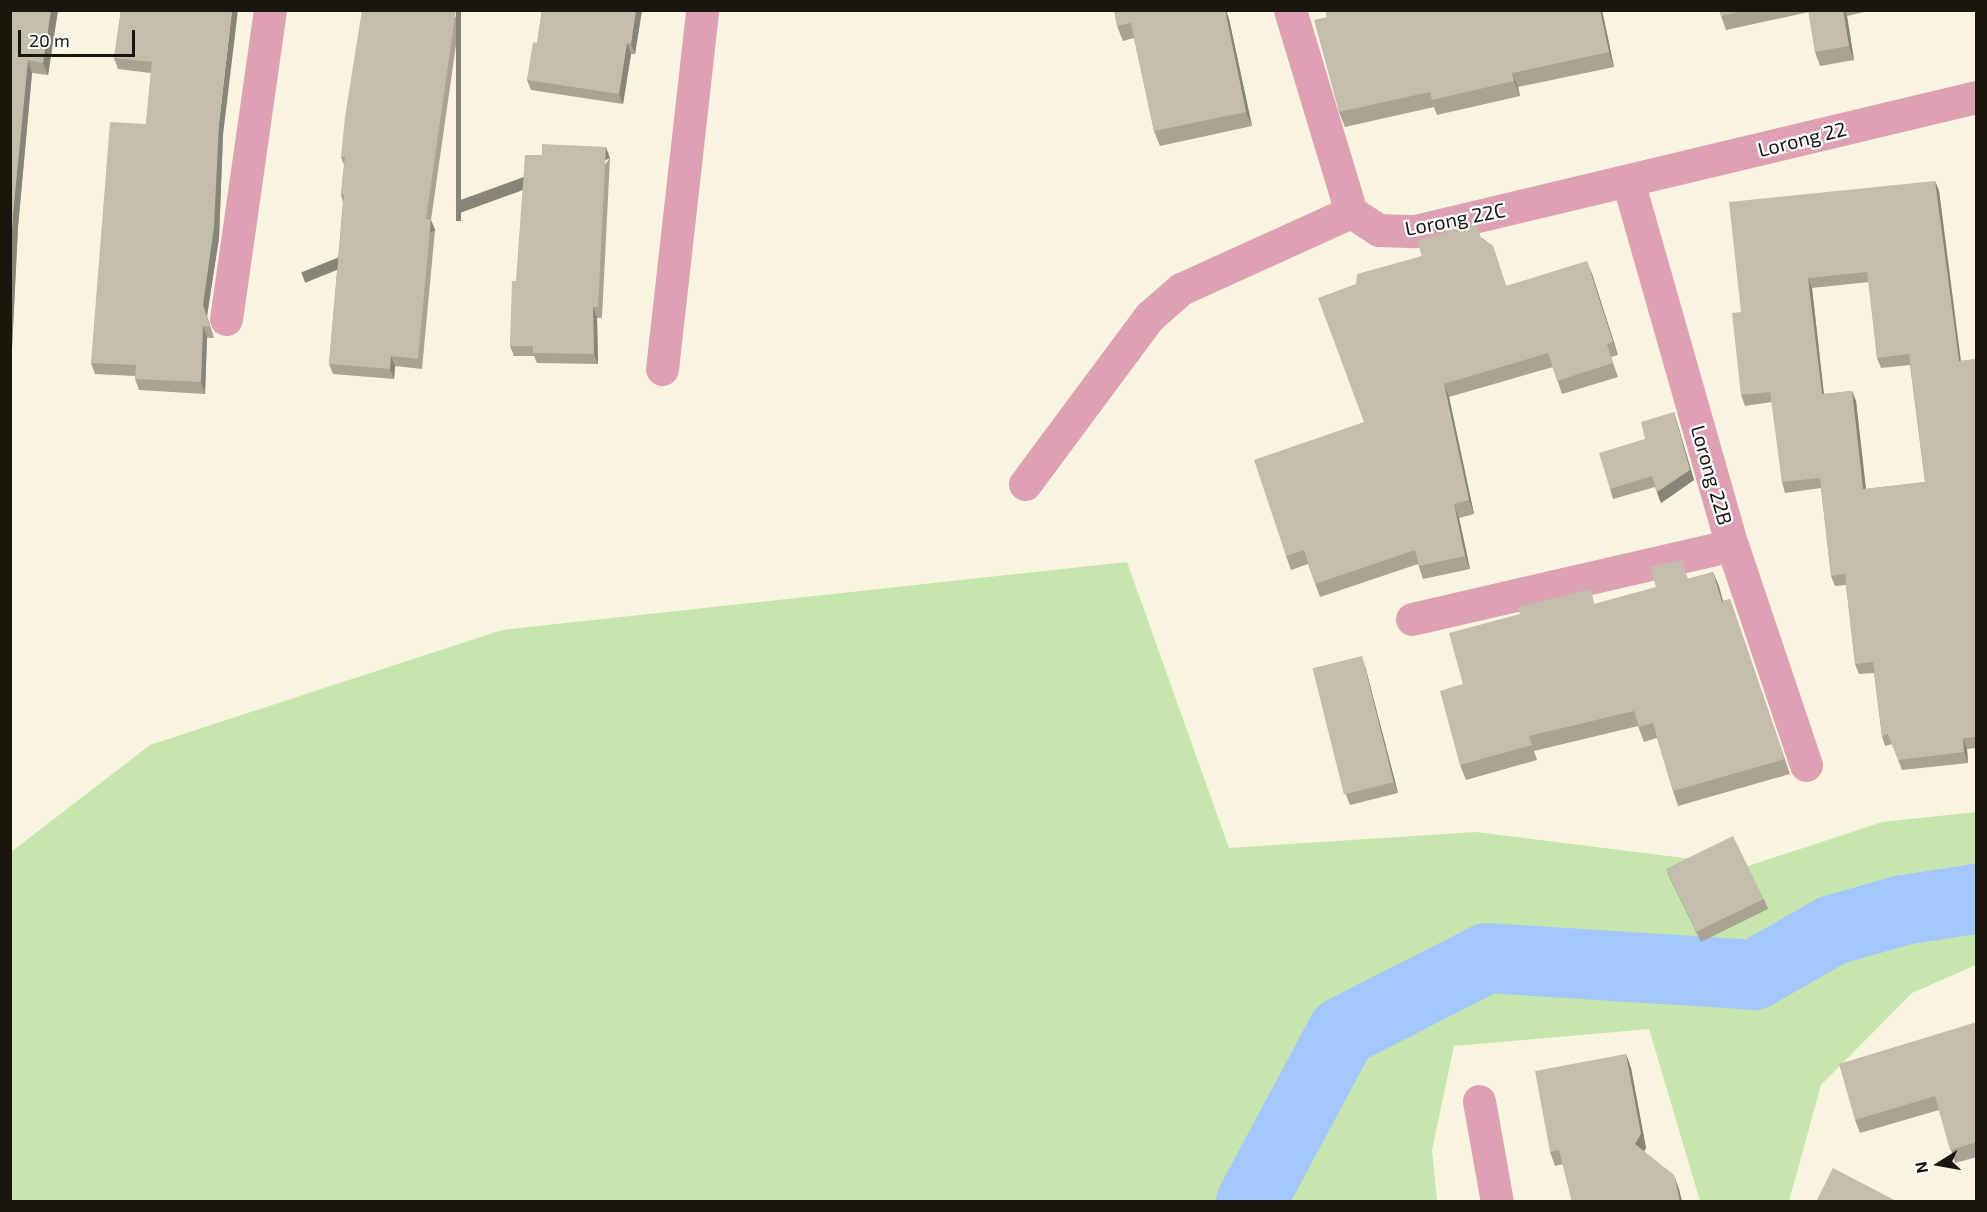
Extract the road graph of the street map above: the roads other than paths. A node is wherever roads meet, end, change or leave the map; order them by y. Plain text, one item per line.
1 (270, 10) edge
2 (702, 10) edge
3 (1290, 10) edge
4 (1975, 102) edge
5 (1628, 181) junction
6 (1351, 212) junction
7 (226, 319) dead end
8 (662, 369) dead end
9 (1025, 484) dead end
10 (1731, 545) junction
11 (1412, 619) dead end
12 (1806, 765) dead end
13 (1479, 1101) dead end
14 (1497, 1202) edge

1 - 7 street
2 - 8 street
3 - 6 street
4 - 5 street, Lorong 22
5 - 6 street, Lorong 22C
5 - 10 street, Lorong 22B
6 - 9 street
10 - 11 street
10 - 12 street, Lorong 22B
13 - 14 street

